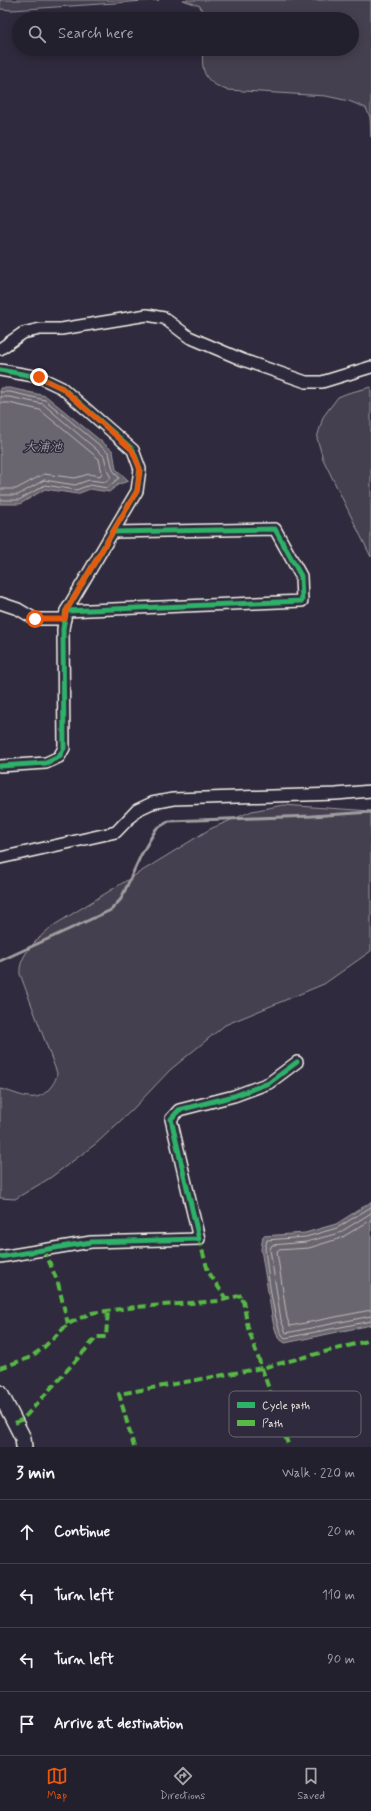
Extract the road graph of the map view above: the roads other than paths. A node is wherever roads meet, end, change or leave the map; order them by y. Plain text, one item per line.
1 (0, 349) edge
2 (371, 367) edge
3 (0, 370) edge
4 (113, 532) junction
5 (0, 603) edge
6 (66, 615) junction
7 (0, 766) edge
8 (371, 791) edge
9 (0, 858) edge
10 (297, 1062) dead end
11 (0, 1257) edge
12 (0, 1393) edge
13 (24, 1447) edge

1 - 2 street
3 - 4 street
4 - 6 street
4 - 6 street
5 - 6 street
6 - 7 street
8 - 9 street
10 - 11 street
12 - 13 street

